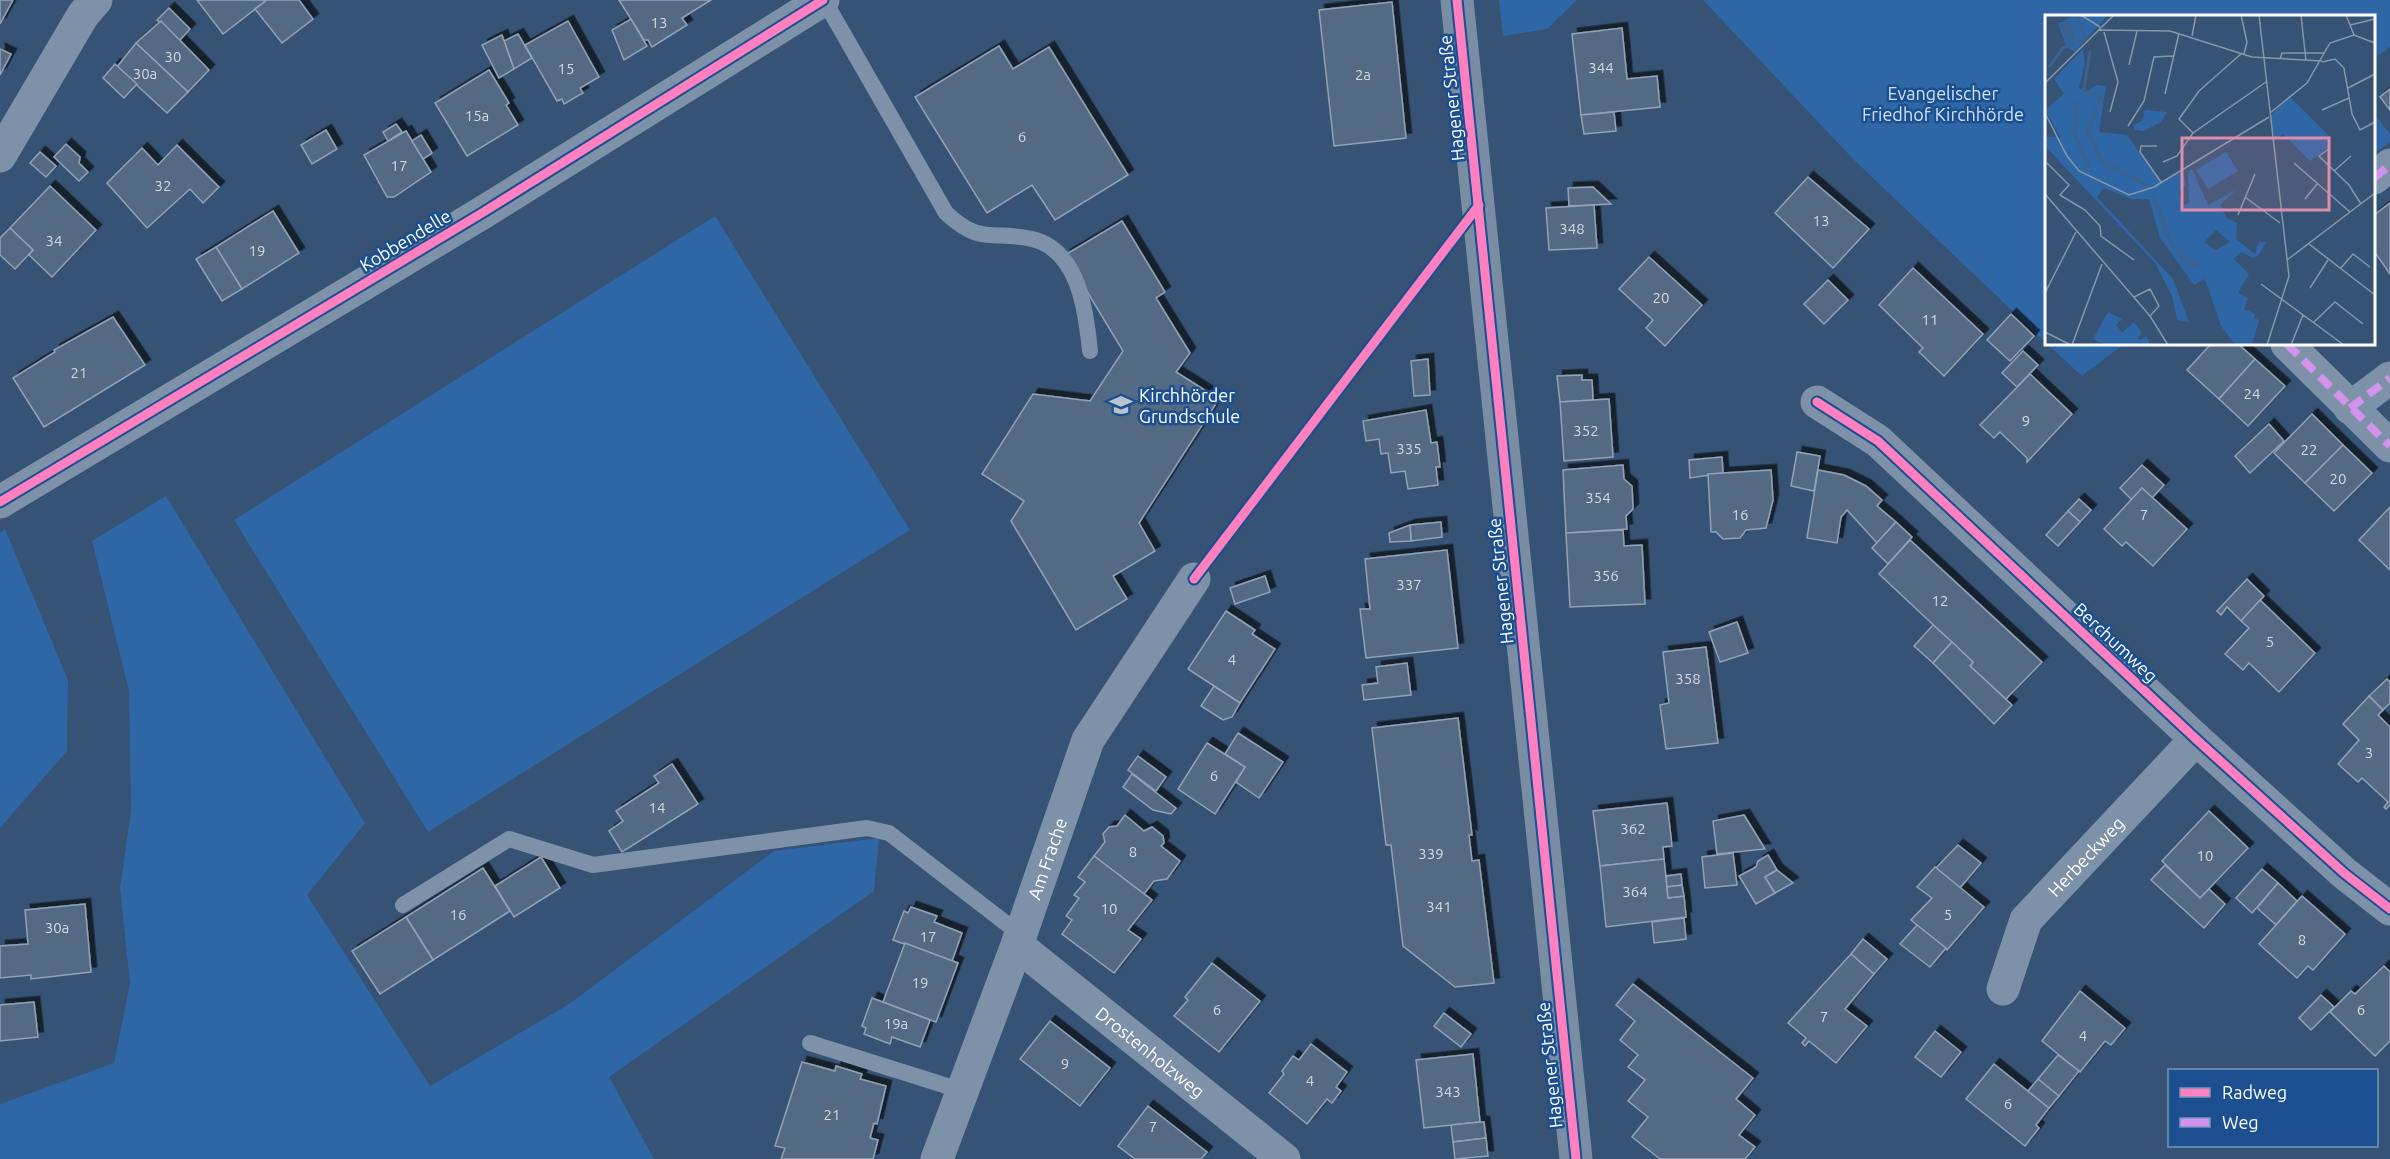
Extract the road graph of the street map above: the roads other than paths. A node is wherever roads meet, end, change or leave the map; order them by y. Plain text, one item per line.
1 (96, 0) edge
2 (823, 0) edge
3 (1457, 0) edge
4 (0, 156) edge
5 (2390, 165) edge
6 (2375, 176) edge
7 (2288, 345) edge
8 (1090, 351) dead end
9 (2390, 378) edge
10 (1817, 402) dead end
11 (2350, 408) junction
12 (2390, 446) edge
13 (0, 502) edge
14 (1194, 579) dead end
15 (2196, 739) junction
16 (403, 905) dead end
17 (2390, 909) edge
18 (1019, 940) junction
19 (2002, 989) dead end
20 (810, 1043) dead end
21 (963, 1091) junction
22 (937, 1159) edge
23 (1284, 1159) edge
24 (1576, 1159) edge

1 - 4 street
2 - 8 lane
2 - 13 street, Kobbendelle
3 - 24 main road, Hagener Straße
5 - 6 street
7 - 11 street
9 - 11 street
10 - 15 street, Berchumweg
11 - 12 street
14 - 18 street, Am Frache
15 - 17 street, Berchumweg
15 - 19 street, Herbeckweg
16 - 18 lane
18 - 21 street, Am Frache
18 - 23 street, Drostenholzweg
20 - 21 lane
21 - 22 street, Am Frache

